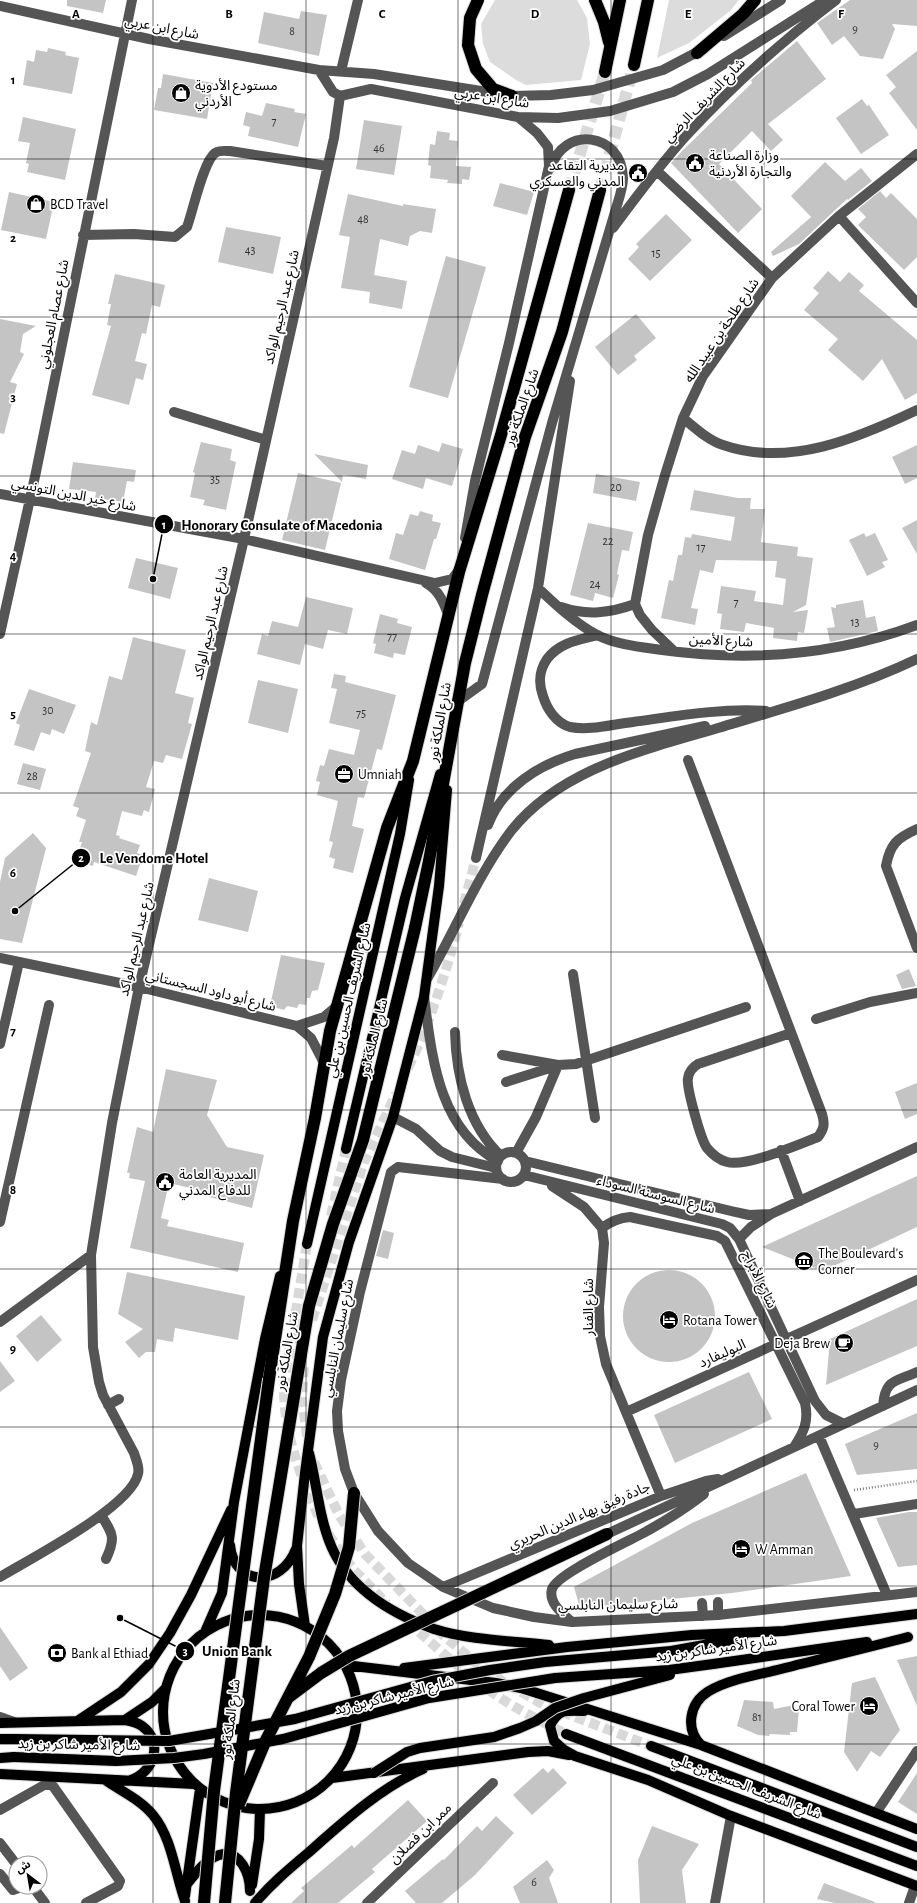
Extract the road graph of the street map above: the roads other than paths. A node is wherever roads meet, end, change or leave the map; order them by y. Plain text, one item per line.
1 (132, 0) edge
2 (358, 0) edge
3 (478, 0) edge
4 (595, 0) edge
5 (620, 0) edge
6 (648, 0) edge
7 (755, 0) edge
8 (781, 0) edge
9 (825, 0) edge
10 (836, 0) edge
11 (0, 6) edge
12 (124, 34) junction
13 (610, 46) junction
14 (697, 53) junction
15 (634, 65) tunnel mouth
16 (319, 70) junction
17 (341, 71) junction
18 (605, 72) tunnel mouth
19 (673, 92) joint
20 (340, 96) junction
21 (512, 96) junction
22 (518, 117) junction
23 (917, 154) edge
24 (327, 166) junction
25 (656, 171) junction
26 (547, 182) junction
27 (569, 190) tunnel mouth
28 (600, 190) tunnel mouth
29 (839, 216) junction
30 (608, 234) junction
31 (83, 235) junction
32 (772, 278) junction
33 (917, 302) edge
34 (576, 339) junction
35 (917, 410) edge
36 (174, 412) dead end
37 (683, 418) junction
38 (266, 440) junction
39 (0, 494) edge
40 (30, 500) junction
41 (244, 539) junction
42 (459, 572) junction
43 (425, 582) junction
44 (538, 588) junction
45 (635, 604) junction
46 (556, 605) junction
47 (449, 617) junction
48 (917, 625) edge
49 (0, 634) edge
50 (598, 635) junction
51 (674, 651) junction
52 (917, 660) edge
53 (457, 702) junction
54 (772, 712) junction
55 (451, 734) junction
56 (688, 760) dead end
57 (413, 761) junction
58 (917, 829) edge
59 (917, 948) edge
60 (0, 958) edge
61 (20, 962) junction
62 (573, 974) dead end
63 (427, 979) junction
64 (139, 987) junction
65 (917, 993) edge
66 (424, 997) junction
67 (49, 1005) dead end
68 (338, 1005) junction
69 (746, 1007) dead end
70 (816, 1019) dead end
71 (297, 1026) junction
72 (455, 1032) dead end
73 (791, 1033) junction
74 (0, 1044) edge
75 (502, 1055) dead end
76 (586, 1061) junction
77 (324, 1063) junction
78 (558, 1065) junction
79 (506, 1082) dead end
80 (393, 1118) junction
81 (595, 1118) dead end
82 (917, 1147) edge
83 (346, 1149) tunnel mouth
84 (781, 1150) junction
85 (516, 1153) junction
86 (525, 1161) junction
87 (498, 1162) junction
88 (524, 1176) junction
89 (502, 1179) junction
90 (546, 1182) junction
91 (800, 1201) junction
92 (771, 1214) junction
93 (292, 1221) junction
94 (0, 1222) edge
95 (602, 1228) junction
96 (739, 1239) junction
97 (306, 1244) tunnel mouth
98 (90, 1255) junction
99 (917, 1280) edge
100 (0, 1322) edge
101 (781, 1342) junction
102 (917, 1372) edge
103 (917, 1390) edge
104 (119, 1399) dead end
105 (108, 1404) junction
106 (883, 1406) junction
107 (626, 1412) junction
108 (844, 1424) junction
109 (819, 1436) junction
110 (794, 1447) junction
111 (308, 1449) junction
112 (728, 1478) junction
113 (712, 1485) junction
114 (354, 1493) junction
115 (661, 1496) junction
116 (234, 1502) junction
117 (917, 1504) edge
118 (854, 1514) junction
119 (101, 1515) junction
120 (607, 1534) joint
121 (230, 1539) junction
122 (297, 1546) junction
123 (106, 1559) dead end
124 (0, 1577) edge
125 (443, 1587) junction
126 (917, 1592) edge
127 (887, 1595) junction
128 (718, 1602) dead end
129 (702, 1603) dead end
130 (917, 1614) edge
131 (718, 1615) junction
132 (703, 1616) junction
133 (572, 1622) junction
134 (305, 1626) junction
135 (784, 1631) junction
136 (205, 1632) junction
137 (913, 1637) edge
138 (567, 1647) junction
139 (713, 1664) junction
140 (345, 1665) junction
141 (388, 1670) junction
142 (166, 1690) junction
143 (289, 1697) junction
144 (596, 1712) junction
145 (0, 1716) edge
146 (79, 1720) junction
147 (125, 1720) junction
148 (14, 1722) junction
149 (0, 1724) edge
150 (566, 1734) tunnel mouth
151 (0, 1739) edge
152 (701, 1745) junction
153 (651, 1746) tunnel mouth
154 (917, 1751) edge
155 (581, 1757) junction
156 (0, 1758) edge
157 (434, 1764) junction
158 (374, 1773) junction
159 (0, 1774) edge
160 (332, 1778) junction
161 (105, 1780) junction
162 (121, 1781) junction
163 (493, 1783) dead end
164 (197, 1786) junction
165 (260, 1809) junction
166 (0, 1810) edge
167 (876, 1813) junction
168 (234, 1816) junction
169 (730, 1816) junction
170 (917, 1829) edge
171 (0, 1843) edge
172 (917, 1847) edge
173 (9, 1855) edge
174 (917, 1866) edge
175 (0, 1874) edge
176 (8, 1884) edge
177 (186, 1884) junction
178 (916, 1886) edge
179 (250, 1891) junction
180 (185, 1902) edge
181 (86, 1903) edge
182 (204, 1903) edge
183 (225, 1903) edge
184 (250, 1903) edge
185 (255, 1903) edge
186 (367, 1903) edge
187 (715, 1903) edge
188 (909, 1903) edge

1 - 12 street, شارع عصام العجلوني
2 - 17 street
3 - 21 highway
4 - 13 highway
5 - 13 highway
6 - 15 highway
7 - 14 highway
8 - 14 street
9 - 19 street, شارع الشريف الرضي
10 - 25 street, شارع الشريف الرضي
11 - 12 street, شارع ابن عربي
12 - 16 street, شارع ابن عربي
12 - 31 street, شارع عصام العجلوني
13 - 18 highway
14 - 21 street, شارع ابن عربي
16 - 17 street, شارع ابن عربي
16 - 20 street
17 - 21 street, شارع ابن عربي
19 - 22 street, شارع ابن عربي
20 - 22 street, شارع ابن عربي
20 - 24 street, شارع عبد الرحيم الواكد
22 - 26 street
23 - 29 street, شارع طلحة بن عبيد الله
24 - 31 street
24 - 38 street, شارع عبد الرحيم الواكد
25 - 30 street, شارع الشريف الرضي
25 - 32 street
26 - 30 street
26 - 42 street
27 - 42 highway, شارع الملكة نور
28 - 53 highway, شارع الملكة نور
29 - 32 street, شارع طلحة بن عبيد الله
29 - 33 street
30 - 34 street
31 - 40 street, شارع عصام العجلوني
32 - 37 street, شارع طلحة بن عبيد الله
34 - 44 street
34 - 53 street
35 - 37 street
36 - 38 street
37 - 45 street, شارع طلحة بن عبيد الله
38 - 41 street, شارع عبد الرحيم الواكد
39 - 40 street, شارع خير الدين التونسي
40 - 41 street, شارع خير الدين التونسي
40 - 49 street, شارع عصام العجلوني
41 - 43 street, شارع خير الدين التونسي
41 - 64 street, شارع عبد الرحيم الواكد
42 - 43 street
42 - 47 highway, شارع الملكة نور
43 - 47 street
44 - 46 street, شارع الأمين
44 - 54 street
45 - 46 street
45 - 51 street
46 - 50 street, شارع الأمين
47 - 57 highway, شارع الملكة نور
48 - 51 street, شارع الأمين
50 - 51 street, شارع الأمين
50 - 54 street
52 - 54 street
53 - 55 highway, شارع الملكة نور
54 - 63 street
55 - 63 main road
55 - 83 main road
55 - 168 highway, شارع الملكة نور, bridge
56 - 73 street
57 - 68 highway, شارع الملكة نور
57 - 97 main road, شارع الشريف الحسين بن علي
58 - 59 street
60 - 61 street, شارع أبو داود السجستاني
61 - 64 street, شارع أبو داود السجستاني
61 - 74 street
62 - 76 street
63 - 66 main road
64 - 71 street, شارع أبو داود السجستاني
64 - 98 street, شارع عبد الرحيم الواكد
65 - 70 street
66 - 80 main road
66 - 87 street
67 - 94 street
68 - 71 street
68 - 77 highway, شارع الملكة نور
69 - 76 street
71 - 77 street
72 - 87 street
73 - 84 street
73 - 84 street
75 - 78 street
76 - 78 street
76 - 81 street
77 - 93 highway, شارع الملكة نور
78 - 79 street
78 - 85 street
80 - 87 street
80 - 111 main road
82 - 91 street, شارع السوسنة السوداء
84 - 91 street
85 - 86 street
85 - 87 street
86 - 88 street
86 - 92 street, شارع السوسنة السوداء
87 - 89 street
88 - 89 street
88 - 90 street, شارع السوسنة السوداء
89 - 114 street, شارع سليمان النابلسي
90 - 95 street
90 - 96 street, شارع السوسنة السوداء
91 - 92 street, شارع السوسنة السوداء
92 - 96 street, شارع السوسنة السوداء
93 - 116 main road
93 - 182 highway, شارع الملكة نور, bridge
95 - 101 street, شارع الأبراج
95 - 107 street, شارع الفنار
96 - 101 street, شارع الأبراج
98 - 100 street
98 - 105 street, شارع عبد الرحيم الواكد
99 - 101 street, البوليفارد
101 - 107 street, البوليفارد
101 - 108 street, شارع الأبراج
101 - 110 street, شارع الأبراج
102 - 106 street
103 - 106 street, جادة رفيق بهاء الدين الحريري
104 - 105 street
105 - 119 street, شارع عبد الرحيم الواكد
106 - 108 street, جادة رفيق بهاء الدين الحريري
107 - 115 street, شارع الفنار
108 - 109 street, جادة رفيق بهاء الدين الحريري
109 - 110 street, جادة رفيق بهاء الدين الحريري
109 - 118 street
110 - 112 street, جادة رفيق بهاء الدين الحريري
111 - 122 main road
111 - 138 main road
112 - 113 street, جادة رفيق بهاء الدين الحريري
112 - 115 street, جادة رفيق بهاء الدين الحريري
113 - 120 street, جادة رفيق بهاء الدين الحريري
113 - 133 street, جادة رفيق بهاء الدين الحريري
114 - 125 street, شارع سليمان النابلسي
114 - 143 highway, bridge
115 - 125 street, جادة رفيق بهاء الدين الحريري
116 - 121 main road
116 - 146 main road
117 - 118 street
118 - 127 street
119 - 123 street
119 - 124 street, شارع عبد الرحيم الواكد
120 - 143 highway, bridge
121 - 122 main road
121 - 136 main road
122 - 134 main road
125 - 133 street, شارع سليمان النابلسي
126 - 127 street, شارع سليمان النابلسي
127 - 131 street, شارع سليمان النابلسي
128 - 131 street
129 - 132 street
130 - 135 main road
131 - 132 street, شارع سليمان النابلسي
132 - 133 street, شارع سليمان النابلسي
134 - 136 main road
134 - 140 main road
135 - 138 main road
135 - 151 main road, شارع الأمير شاكر بن زيد, bridge
136 - 142 main road
137 - 139 main road, شارع الأمير شاكر بن زيد
137 - 152 main road
138 - 141 main road
139 - 156 main road, شارع الأمير شاكر بن زيد, bridge
139 - 158 main road, bridge
140 - 141 main road
140 - 160 main road
141 - 144 main road
142 - 147 main road
142 - 164 main road
143 - 168 highway, bridge
144 - 152 main road
144 - 155 main road
145 - 148 street
146 - 147 main road
146 - 148 main road
147 - 162 main road
148 - 149 main road
150 - 174 main road, شارع الشريف الحسين بن علي
152 - 167 main road
153 - 172 main road, شارع الشريف الحسين بن علي
154 - 167 street
155 - 157 main road
155 - 169 main road
157 - 158 main road
157 - 185 main road
158 - 160 main road
159 - 161 main road
160 - 165 main road
161 - 162 main road
161 - 180 main road
162 - 164 main road
163 - 186 street, ممر ابن فضلان
164 - 165 main road
164 - 177 main road
165 - 179 main road
166 - 181 street
167 - 170 main road
168 - 183 highway, شارع الملكة نور, bridge
169 - 178 main road
169 - 187 street
171 - 173 street
175 - 176 street
177 - 179 main road
177 - 180 main road
178 - 188 street
179 - 184 main road

